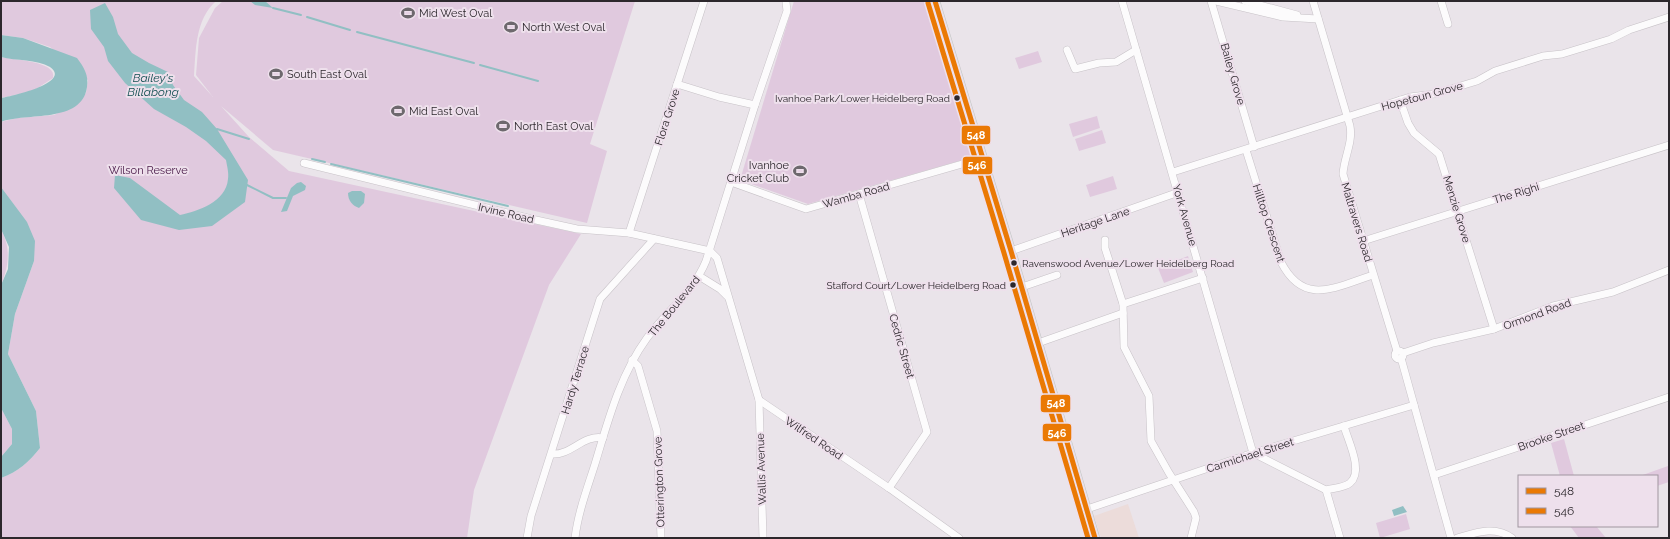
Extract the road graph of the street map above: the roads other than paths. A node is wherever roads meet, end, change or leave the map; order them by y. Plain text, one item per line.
1 (704, 1) edge
2 (787, 1) edge
3 (935, 1) edge
4 (1122, 1) edge
5 (1211, 1) edge
6 (1216, 1) edge
7 (1245, 1) edge
8 (1313, 1) edge
9 (1441, 1) edge
10 (1303, 17) junction
11 (1669, 17) edge
12 (1318, 19) junction
13 (1448, 24) dead end
14 (1067, 50) dead end
15 (1136, 50) junction
16 (677, 84) junction
17 (1400, 100) junction
18 (754, 105) junction
19 (1347, 118) junction
20 (1669, 145) edge
21 (1254, 147) junction
22 (1246, 150) junction
23 (983, 158) junction
24 (304, 163) dead end
25 (1173, 172) junction
26 (730, 182) junction
27 (1179, 192) junction
28 (859, 194) junction
29 (1457, 211) junction
30 (629, 233) junction
31 (654, 239) junction
32 (1105, 240) dead end
33 (1363, 240) junction
34 (710, 251) junction
35 (1011, 251) junction
36 (1669, 270) edge
37 (1056, 275) dead end
38 (1373, 275) junction
39 (699, 276) junction
40 (1203, 278) junction
41 (1022, 287) junction
42 (727, 296) junction
43 (1122, 304) junction
44 (1123, 313) junction
45 (1494, 329) junction
46 (1038, 343) junction
47 (1400, 354) junction
48 (632, 360) junction
49 (1669, 397) edge
50 (758, 400) junction
51 (1414, 405) junction
52 (1344, 426) junction
53 (603, 438) junction
54 (1254, 453) junction
55 (552, 454) junction
56 (1434, 475) junction
57 (1174, 480) junction
58 (889, 488) junction
59 (1326, 490) junction
60 (1087, 509) junction
61 (527, 538) edge
62 (575, 538) edge
63 (661, 538) edge
64 (763, 538) edge
65 (958, 538) edge
66 (1095, 538) edge
67 (1191, 538) edge
68 (1340, 538) edge
69 (1451, 538) edge
70 (1457, 538) edge
71 (1512, 538) edge

1 - 16 street, Flora Grove
2 - 18 street, The Boulevard
3 - 23 main road
4 - 15 street, York Avenue
5 - 21 street, Bailey Grove
6 - 10 street
7 - 10 street
8 - 12 street, Maltravers Road
9 - 13 street
10 - 12 street
11 - 17 street, Hopetoun Grove
12 - 19 street, Maltravers Road
14 - 15 street
15 - 25 street, York Avenue
16 - 18 street
16 - 30 street, Flora Grove
17 - 19 street, Hopetoun Grove
17 - 29 street, Menzie Grove
18 - 26 street, The Boulevard
19 - 21 street, Hopetoun Grove
19 - 33 street, Maltravers Road
20 - 29 street, The Righi
21 - 22 street, Hopetoun Grove
22 - 25 street, Hopetoun Grove
22 - 38 street, Hilltop Crescent
23 - 28 street, Wamba Road
23 - 35 main road
24 - 30 street, Irvine Road
25 - 27 street, York Avenue
26 - 28 street, Wamba Road
26 - 34 street, The Boulevard
27 - 35 street, Heritage Lane
27 - 40 street, York Avenue
28 - 58 street, Cedric Street
29 - 33 street, The Righi
29 - 45 street, Menzie Grove
30 - 31 street, Irvine Road
31 - 34 street, Irvine Road
31 - 55 street, Hardy Terrace
32 - 43 street
33 - 38 street, Maltravers Road
34 - 39 street, The Boulevard
34 - 42 street
35 - 41 main road
36 - 45 street, Ormond Road
37 - 41 street
38 - 47 street, Maltravers Road
39 - 42 street
39 - 48 street, The Boulevard
40 - 43 street
40 - 54 street, York Avenue
41 - 46 main road
42 - 50 street
43 - 44 street
44 - 46 street
44 - 57 street
45 - 47 street, Ormond Road
46 - 60 main road
47 - 51 street, Maltravers Road
48 - 53 street, The Boulevard
48 - 63 street, Otterington Grove
49 - 56 street, Brooke Street
50 - 58 street, Wilfred Road
50 - 64 street, Wallis Avenue
51 - 52 street, Carmichael Street
51 - 56 street, Maltravers Road
52 - 54 street, Carmichael Street
52 - 59 street
53 - 55 street
53 - 62 street, The Boulevard
54 - 57 street, Carmichael Street
54 - 59 street
55 - 61 street, Hardy Terrace
56 - 69 street, Maltravers Road
57 - 60 street, Carmichael Street
57 - 67 street
58 - 65 street, Wilfred Road
59 - 68 street
60 - 66 main road
70 - 71 street

